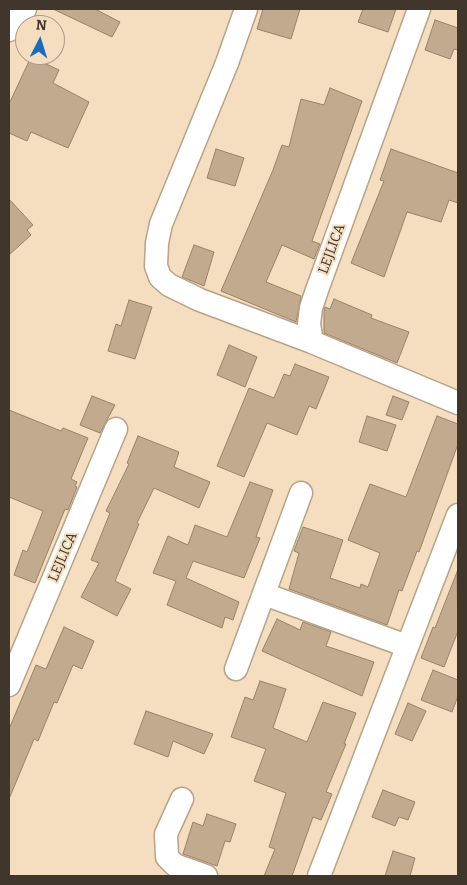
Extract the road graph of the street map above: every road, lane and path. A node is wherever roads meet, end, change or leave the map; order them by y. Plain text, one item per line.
1 (25, 9) edge
2 (246, 9) edge
3 (419, 9) edge
4 (9, 30) edge
5 (312, 342) junction
6 (458, 403) edge
7 (116, 429) dead end
8 (301, 493) dead end
9 (458, 515) edge
10 (264, 594) junction
11 (407, 646) junction
12 (236, 669) dead end
13 (9, 685) edge
14 (182, 798) dead end
15 (206, 876) edge
16 (319, 876) edge

1 - 4 street
2 - 5 street
3 - 5 street, LEJLICA
5 - 6 street
7 - 13 street, LEJLICA
8 - 10 street
9 - 11 street
10 - 11 street
10 - 12 street
11 - 16 street
14 - 15 street

